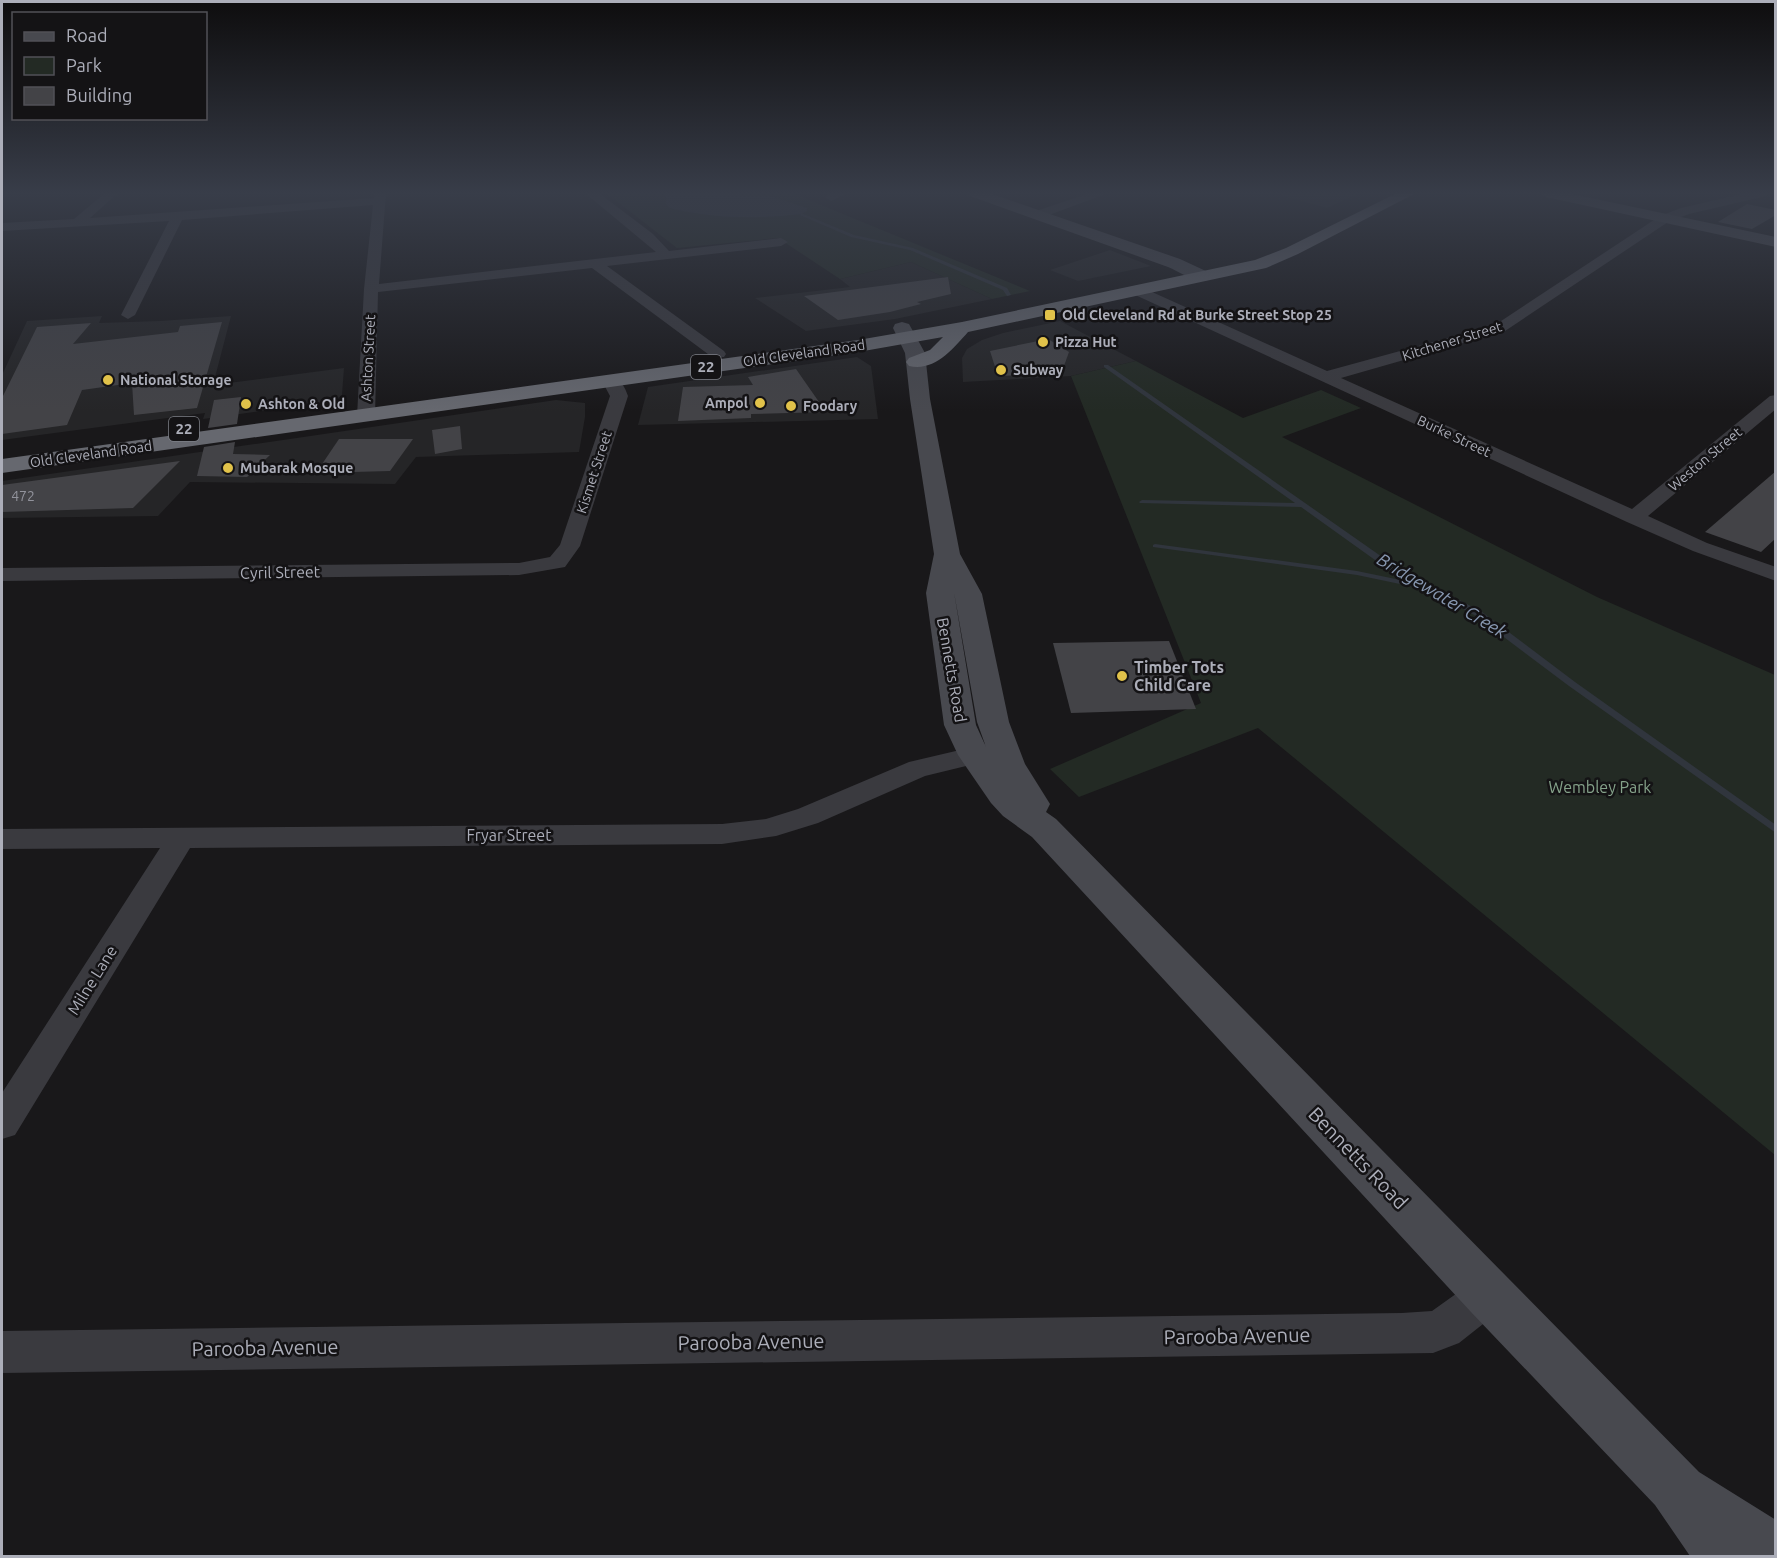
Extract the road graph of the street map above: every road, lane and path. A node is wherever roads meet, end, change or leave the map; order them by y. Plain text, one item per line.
1 (153, 266) edge
2 (373, 266) edge
3 (571, 266) edge
4 (598, 266) edge
5 (1178, 266) edge
6 (1214, 266) edge
7 (1238, 266) edge
8 (1594, 266) edge
9 (1195, 272) junction
10 (371, 289) junction
11 (1136, 290) junction
12 (128, 315) dead end
13 (962, 328) junction
14 (905, 333) junction
15 (718, 354) junction
16 (916, 363) junction
17 (1326, 377) junction
18 (610, 381) junction
19 (1776, 400) edge
20 (366, 410) junction
21 (2, 455) edge
22 (2, 466) edge
23 (1634, 518) junction
24 (557, 562) joint
25 (2, 575) edge
26 (1776, 575) edge
27 (988, 752) junction
28 (182, 838) junction
29 (2, 839) edge
30 (2, 1123) edge
31 (1488, 1295) junction
32 (2, 1352) edge
33 (1674, 1485) junction
34 (1776, 1554) edge
35 (1723, 1557) edge

1 - 12 street
2 - 10 street, Ashton Street
3 - 10 street
4 - 15 street
5 - 9 main road
6 - 9 highway, Old Cleveland Road / 22
7 - 9 highway, Old Cleveland Road / 22
8 - 17 street, Kitchener Street
9 - 11 highway, Old Cleveland Road / 22
9 - 14 highway, Old Cleveland Road / 22
10 - 20 street, Ashton Street
11 - 13 highway, Old Cleveland Road / 22
11 - 17 street, Burke Street
13 - 14 highway, Old Cleveland Road / 22
13 - 16 highway
14 - 15 highway, Old Cleveland Road / 22
14 - 16 main road, Bennetts Road
14 - 18 highway, Old Cleveland Road / 22
15 - 20 highway, Old Cleveland Road / 22
16 - 27 main road, Bennetts Road
17 - 23 street, Burke Street
18 - 20 highway, Old Cleveland Road / 22
18 - 24 street, Kismet Street
19 - 23 street, Weston Street
20 - 21 highway, Old Cleveland Road / 22
20 - 22 highway, Old Cleveland Road / 22
23 - 26 street, Burke Street
24 - 25 street, Cyril Street
27 - 28 street, Fryar Street
27 - 31 main road, Bennetts Road
28 - 29 street, Fryar Street
28 - 30 street, Milne Lane
31 - 32 street, Parooba Avenue
31 - 33 main road, Bennetts Road
33 - 34 main road, Bennetts Road
33 - 35 main road, Bennetts Road

